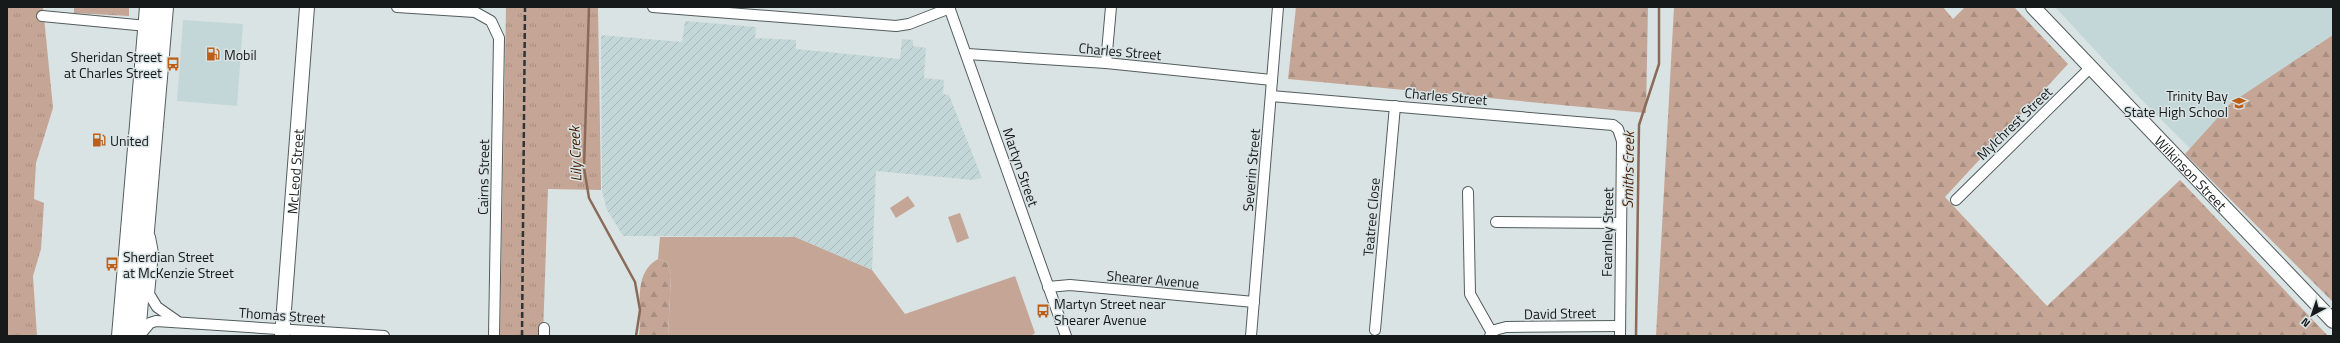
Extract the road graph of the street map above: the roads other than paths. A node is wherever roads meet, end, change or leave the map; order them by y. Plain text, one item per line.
1 (140, 7) edge
2 (149, 7) edge
3 (164, 7) edge
4 (307, 7) edge
5 (397, 7) edge
6 (653, 7) edge
7 (950, 7) edge
8 (1111, 7) edge
9 (1278, 7) edge
10 (2033, 7) edge
11 (42, 16) dead end
12 (147, 26) junction
13 (966, 54) junction
14 (1106, 63) junction
15 (2091, 67) junction
16 (1272, 80) junction
17 (1271, 96) junction
18 (1395, 106) junction
19 (1618, 129) joint
20 (1468, 192) dead end
21 (1956, 200) dead end
22 (146, 222) junction
23 (1496, 222) dead end
24 (1620, 223) junction
25 (1048, 287) junction
26 (1254, 302) junction
27 (177, 321) junction
28 (2333, 321) edge
29 (1375, 330) dead end
30 (1620, 331) edge
31 (282, 332) edge
32 (1494, 332) edge
33 (121, 336) edge
34 (137, 336) edge
35 (384, 336) edge
36 (494, 336) edge
37 (1066, 336) edge
38 (1251, 336) edge

1 - 12 street
2 - 12 highway
3 - 22 highway
4 - 31 street, McLeod Street
5 - 36 street, Cairns Street
6 - 7 street
7 - 13 street, Martyn Street
8 - 14 street
9 - 16 street, Severin Street
10 - 15 street, Wilkinson Street
11 - 12 street
12 - 33 highway
13 - 14 street, Charles Street
13 - 25 street, Martyn Street
14 - 16 street, Charles Street
15 - 21 street, Mylchrest Street
15 - 28 street, Wilkinson Street
16 - 17 street, Severin Street
17 - 18 street, Charles Street
17 - 26 street, Severin Street
18 - 19 street, Charles Street
18 - 29 street, Teatree Close
19 - 24 street, Fearnley Street
20 - 32 street
22 - 27 street
22 - 34 highway
23 - 24 street
24 - 30 street, Fearnley Street
25 - 26 street, Shearer Avenue
25 - 37 street, Martyn Street
26 - 38 street, Severin Street
27 - 31 street, Thomas Street
27 - 34 street, Thomas Street
30 - 32 street, David Street
31 - 35 street, Thomas Street

